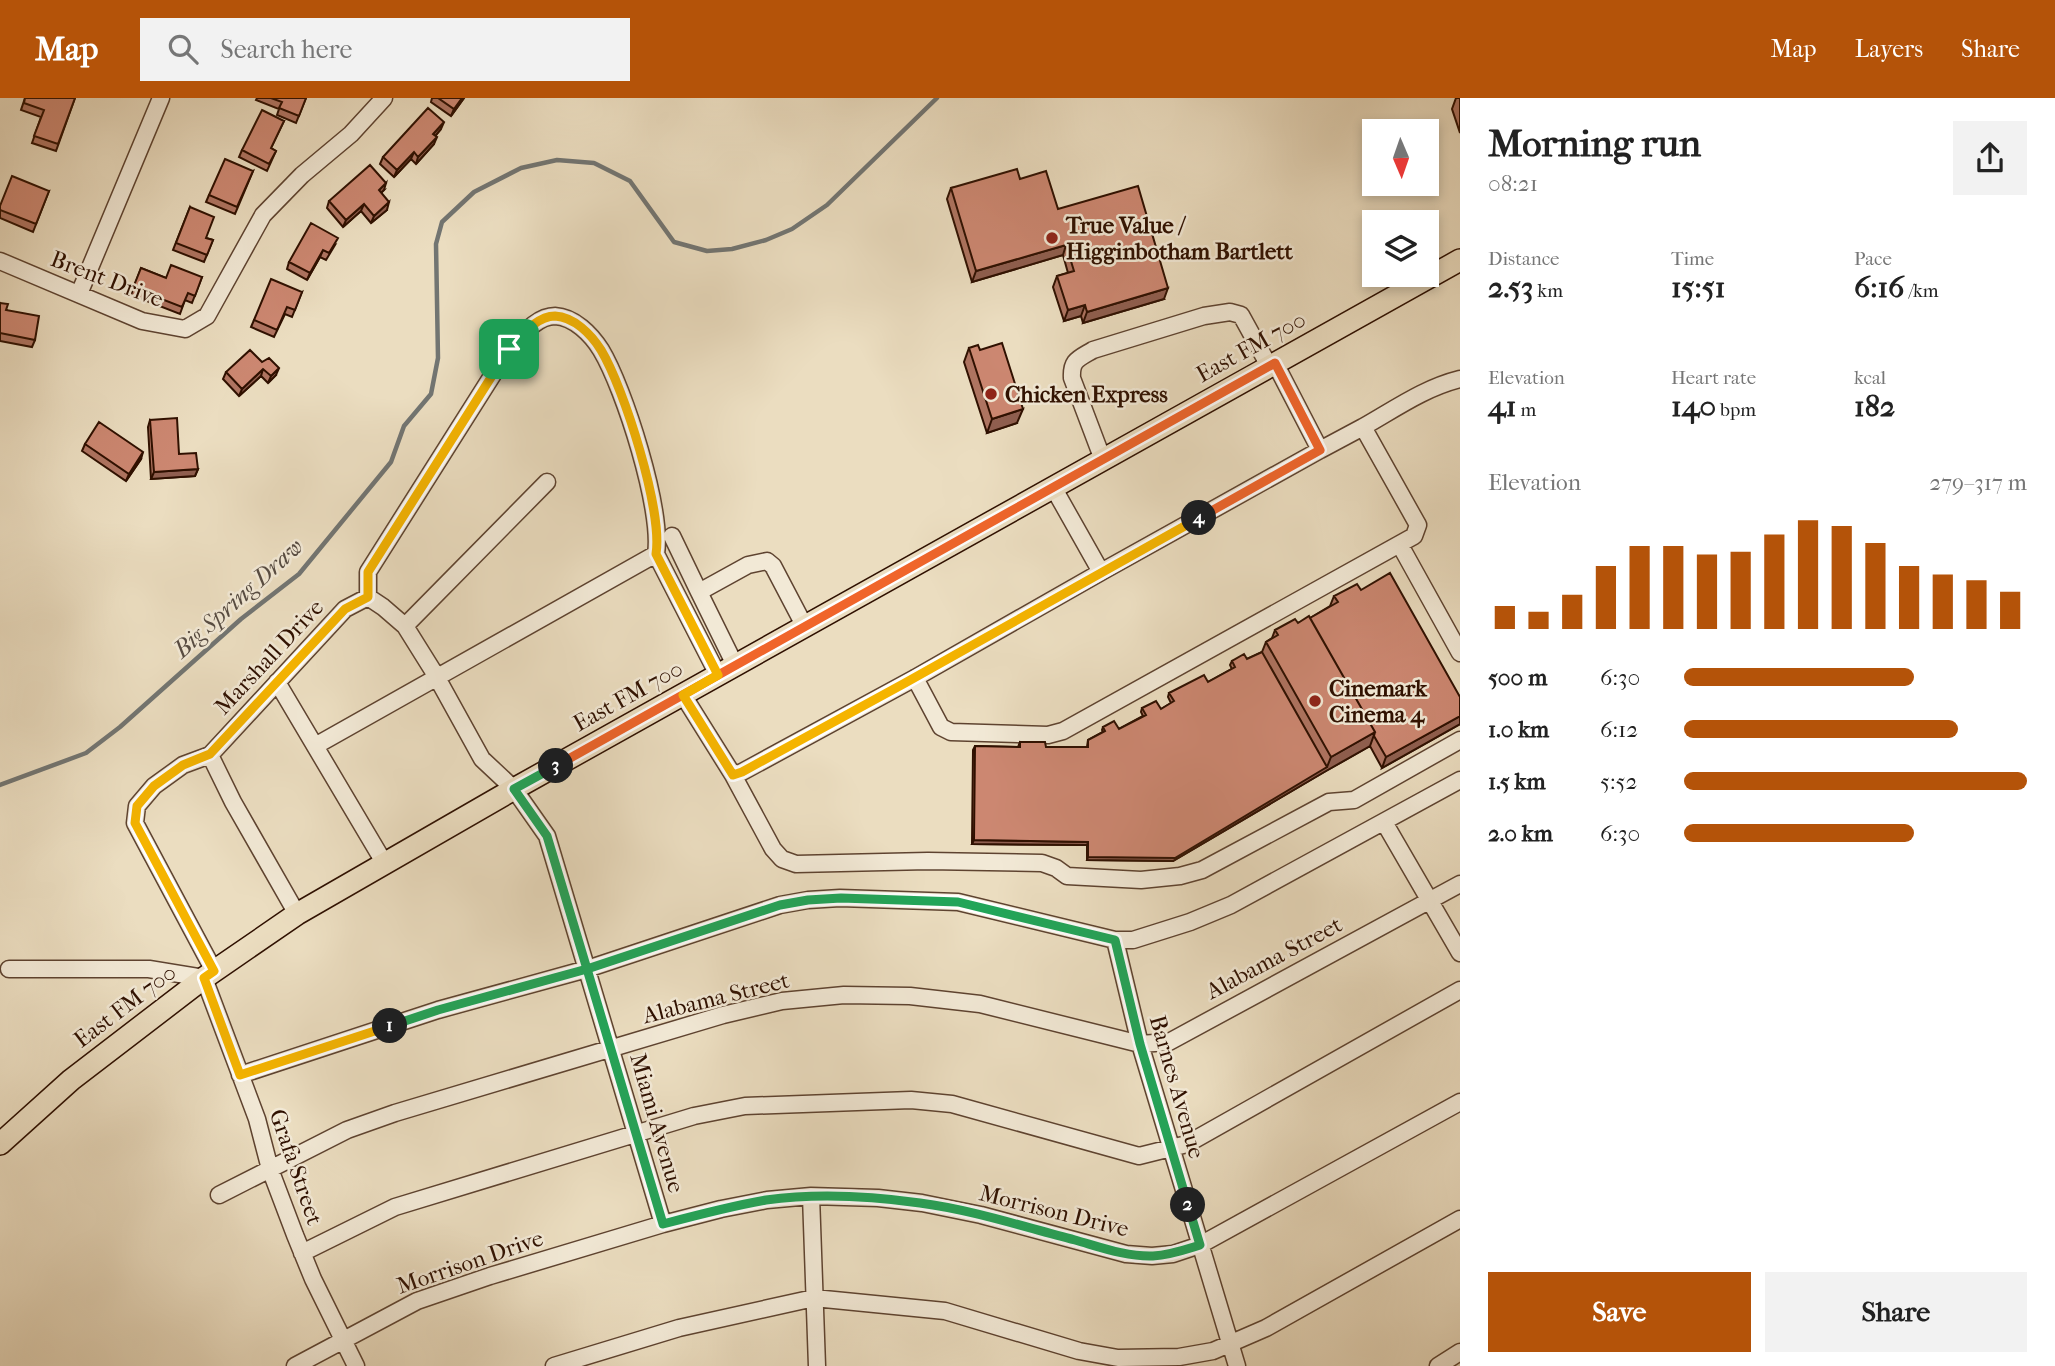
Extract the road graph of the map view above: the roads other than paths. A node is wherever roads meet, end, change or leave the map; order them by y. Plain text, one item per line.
1 (161, 98) edge
2 (384, 98) edge
3 (1460, 260) edge
4 (0, 261) edge
5 (79, 294) junction
6 (1272, 365) junction
7 (1460, 379) edge
8 (1363, 427) junction
9 (1320, 450) junction
10 (1102, 460) junction
11 (547, 482) dead end
12 (1053, 487) junction
13 (672, 536) dead end
14 (1399, 545) junction
15 (656, 554) junction
16 (1101, 572) junction
17 (699, 592) junction
18 (368, 597) junction
19 (405, 626) junction
20 (805, 626) junction
21 (1460, 653) edge
22 (727, 670) junction
23 (436, 677) junction
24 (915, 678) junction
25 (277, 682) junction
26 (683, 695) junction
27 (1460, 740) edge
28 (315, 746) junction
29 (210, 754) junction
30 (733, 775) junction
31 (1460, 780) edge
32 (514, 789) junction
33 (1384, 822) junction
34 (385, 864) junction
35 (1460, 884) edge
36 (1430, 900) junction
37 (297, 914) junction
38 (1115, 940) junction
39 (1460, 953) edge
40 (9, 969) dead end
41 (587, 969) junction
42 (209, 975) junction
43 (1460, 990) edge
44 (1140, 1044) junction
45 (612, 1049) junction
46 (240, 1075) junction
47 (1460, 1102) edge
48 (636, 1134) junction
49 (0, 1144) edge
50 (1171, 1148) junction
51 (270, 1169) junction
52 (219, 1195) dead end
53 (811, 1196) junction
54 (1460, 1219) edge
55 (663, 1224) junction
56 (1200, 1245) junction
57 (302, 1253) junction
58 (814, 1298) junction
59 (343, 1340) junction
60 (1230, 1344) junction
61 (1460, 1352) edge
62 (296, 1366) edge
63 (356, 1366) edge
64 (554, 1366) edge
65 (817, 1366) edge
66 (1237, 1366) edge
67 (1440, 1366) edge

1 - 5 street
2 - 5 street, Brent Drive
3 - 6 main road, East FM 700
4 - 5 street, Brent Drive
6 - 9 street
6 - 10 main road, East FM 700
6 - 10 street
7 - 8 street
8 - 9 street
8 - 14 street
9 - 16 street
10 - 12 main road, East FM 700
11 - 19 street
12 - 16 street
12 - 20 main road, East FM 700
13 - 17 street
14 - 21 street
14 - 24 street
15 - 18 street
15 - 22 street
15 - 23 street
16 - 24 street
17 - 20 street
17 - 22 street
18 - 19 street
18 - 25 street, Marshall Drive
19 - 23 street, Miami Avenue
20 - 22 main road, East FM 700
22 - 26 main road, East FM 700
23 - 28 street
23 - 32 street, Miami Avenue
24 - 30 street
25 - 28 street
25 - 29 street, Marshall Drive
26 - 30 street
26 - 32 main road, East FM 700
27 - 30 street
28 - 34 street
29 - 37 street
29 - 42 street, Grafa Street
31 - 33 street
32 - 34 main road, East FM 700
32 - 41 street, Miami Avenue
33 - 36 street
33 - 38 street
34 - 37 main road, East FM 700
35 - 36 street, Alabama Street
36 - 39 street
36 - 44 street, Alabama Street
37 - 42 main road, East FM 700
38 - 41 street
38 - 44 street, Barnes Avenue
40 - 42 street
41 - 45 street, Miami Avenue
41 - 46 street
42 - 46 street, Grafa Street
42 - 49 main road, East FM 700
43 - 50 street
44 - 45 street, Alabama Street
44 - 50 street, Barnes Avenue
45 - 48 street, Miami Avenue
45 - 51 street, Alabama Street
46 - 51 street, Grafa Street
47 - 56 street, Morrison Drive
48 - 50 street
48 - 55 street, Miami Avenue
48 - 57 street
50 - 56 street, Barnes Avenue
51 - 52 street, Alabama Street
51 - 57 street, Grafa Street
53 - 55 street, Morrison Drive
53 - 56 street, Morrison Drive
53 - 58 street
54 - 60 street
55 - 59 street, Morrison Drive
56 - 60 street, Barnes Avenue
57 - 59 street, Grafa Street
58 - 60 street
58 - 64 street
58 - 65 street
59 - 62 street, Morrison Drive
59 - 63 street, Grafa Street
60 - 66 street, Barnes Avenue
61 - 67 street

